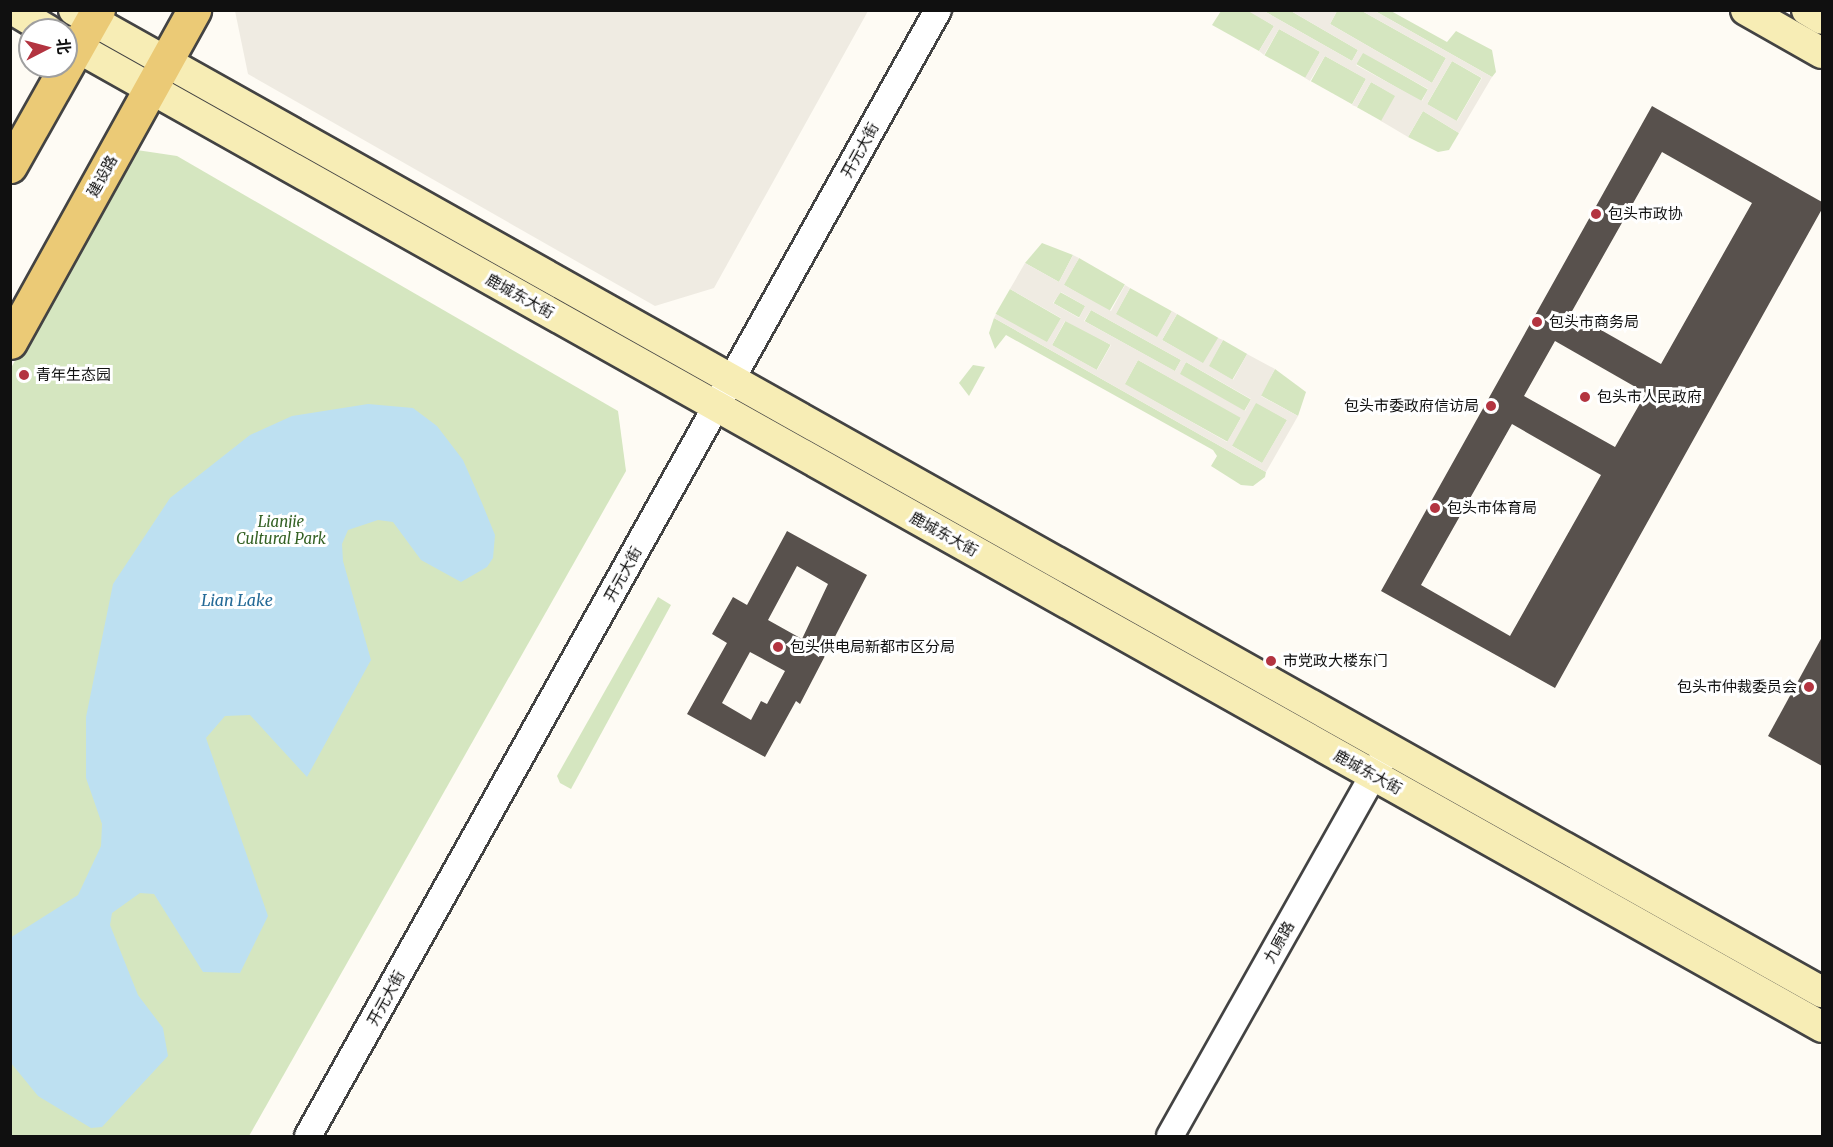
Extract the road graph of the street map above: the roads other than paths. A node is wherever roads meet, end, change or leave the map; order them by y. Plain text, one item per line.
1 (14, 10) edge
2 (194, 10) edge
3 (938, 10) edge
4 (1746, 10) edge
5 (1817, 14) edge
6 (27, 18) edge
7 (81, 26) edge
8 (1813, 48) edge
9 (158, 75) junction
10 (10, 166) edge
11 (10, 342) edge
12 (732, 380) junction
13 (717, 406) junction
14 (1388, 748) junction
15 (1373, 774) junction
16 (1822, 992) edge
17 (1822, 1027) edge
18 (308, 1137) edge
19 (1170, 1137) edge

1 - 6 main road
2 - 9 main road, 建设路
3 - 12 street, 开元大街
4 - 8 main road
5 - 8 street
7 - 9 main road, 鹿城东大街
7 - 10 main road
9 - 11 main road, 建设路
9 - 12 main road, 鹿城东大街
9 - 13 main road, 鹿城东大街
12 - 13 street, 开元大街
12 - 14 main road, 鹿城东大街
13 - 15 main road, 鹿城东大街
13 - 18 street, 开元大街
14 - 15 street, 九原路
14 - 16 main road, 鹿城东大街
15 - 17 main road, 鹿城东大街
15 - 19 street, 九原路

